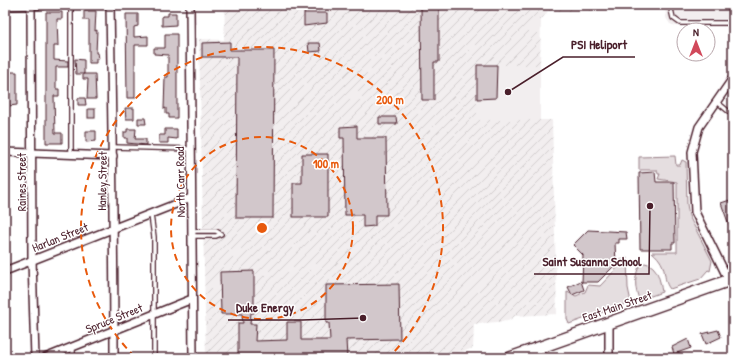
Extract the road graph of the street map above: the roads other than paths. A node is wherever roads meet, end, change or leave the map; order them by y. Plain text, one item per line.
1 (31, 5) edge
2 (43, 5) edge
3 (71, 5) edge
4 (110, 5) edge
5 (190, 5) edge
6 (670, 5) edge
7 (5, 6) edge
8 (733, 22) edge
9 (733, 78) edge
10 (717, 102) junction
11 (733, 115) edge
12 (113, 147) junction
13 (190, 149) junction
14 (5, 152) edge
15 (32, 153) junction
16 (71, 154) junction
17 (113, 156) junction
18 (191, 198) junction
19 (150, 213) junction
20 (112, 229) junction
21 (192, 234) junction
22 (32, 260) junction
23 (5, 271) edge
24 (731, 280) edge
25 (192, 299) junction
26 (154, 314) junction
27 (609, 323) junction
28 (114, 330) junction
29 (73, 347) junction
30 (35, 358) edge
31 (45, 358) edge
32 (73, 358) edge
33 (114, 358) edge
34 (154, 358) edge
35 (193, 358) edge
36 (510, 358) edge
37 (610, 358) edge

1 - 2 street
1 - 7 street
1 - 15 street, Raines Street
3 - 16 lane
4 - 12 street, Hanley Street
5 - 13 street, North Carr Road
6 - 8 lane
9 - 10 street
10 - 11 lane
10 - 24 street
12 - 13 lane
12 - 17 street, Hanley Street
13 - 18 street, North Carr Road
14 - 15 street
15 - 16 street
15 - 22 street, Raines Street
16 - 17 street
17 - 20 street, Hanley Street
18 - 19 street, Harlan Street
18 - 21 street, North Carr Road
19 - 20 street, Harlan Street
19 - 26 lane
20 - 22 street, Harlan Street
20 - 28 street, Hanley Street
21 - 21 lane
21 - 25 street, North Carr Road
22 - 23 street, Harlan Street
22 - 30 street, Raines Street
24 - 27 main road, East Main Street
25 - 26 street, Spruce Street
25 - 35 street, North Carr Road
26 - 28 street, Spruce Street
26 - 34 lane
27 - 36 main road, East Main Street
27 - 37 street
28 - 29 street, Spruce Street
28 - 33 street, Hanley Street
29 - 31 street, Spruce Street
29 - 32 lane

